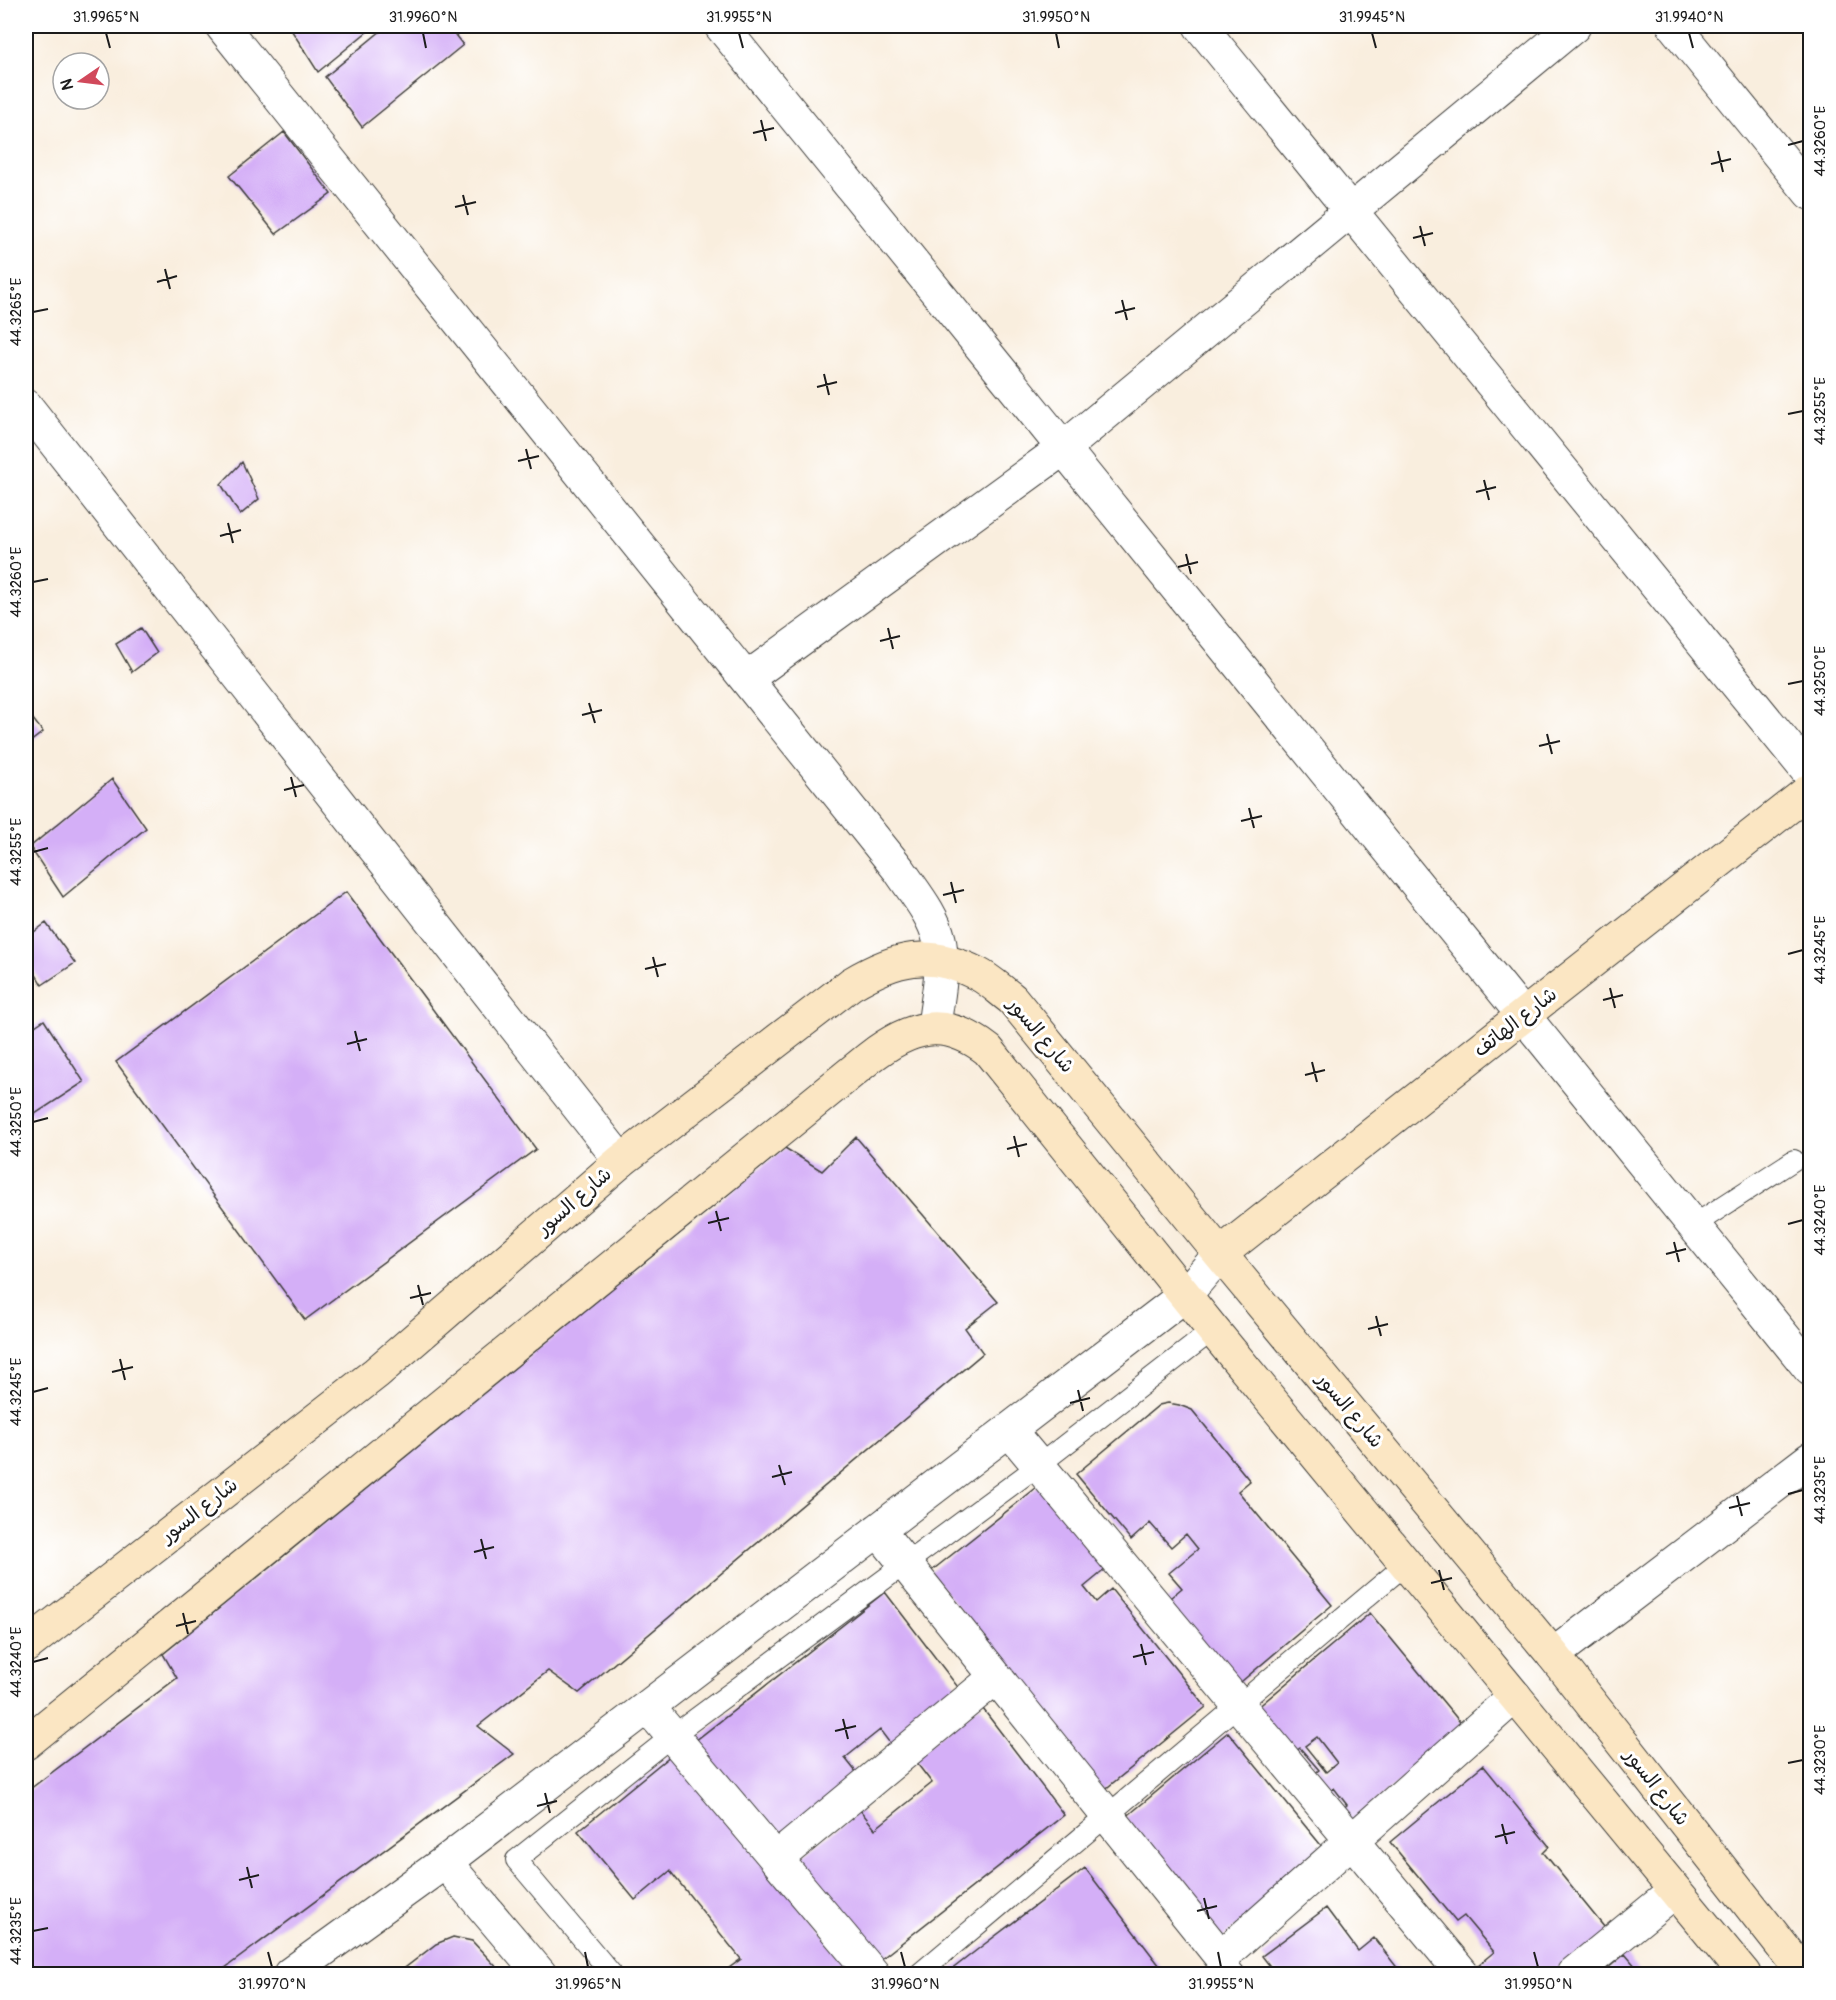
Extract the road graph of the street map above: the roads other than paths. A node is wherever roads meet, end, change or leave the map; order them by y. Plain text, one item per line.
1 (223, 26) edge
2 (721, 26) edge
3 (1200, 26) edge
4 (1575, 26) edge
5 (1674, 26) edge
6 (1810, 193) edge
7 (1351, 211) junction
8 (26, 406) edge
9 (1064, 448) junction
10 (746, 679) junction
11 (1810, 774) edge
12 (1810, 790) edge
13 (941, 960) junction
14 (1524, 1015) junction
15 (934, 1027) junction
16 (1794, 1160) dead end
17 (621, 1161) junction
18 (1694, 1225) junction
19 (1220, 1254) junction
20 (1185, 1295) junction
21 (1213, 1330) junction
22 (1810, 1369) edge
23 (1009, 1430) junction
24 (1810, 1459) edge
25 (1039, 1465) junction
26 (878, 1530) junction
27 (1406, 1564) junction
28 (906, 1565) junction
29 (26, 1646) edge
30 (1553, 1655) junction
31 (996, 1677) junction
32 (1515, 1696) junction
33 (1238, 1705) junction
34 (648, 1707) junction
35 (672, 1736) junction
36 (26, 1743) edge
37 (1108, 1816) junction
38 (1352, 1841) junction
39 (776, 1859) junction
40 (445, 1862) junction
41 (1676, 1892) junction
42 (1228, 1966) edge
43 (304, 1970) edge
44 (540, 1974) edge
45 (612, 1974) edge
46 (873, 1974) edge
47 (919, 1974) edge
48 (1463, 1974) edge
49 (1573, 1974) edge
50 (1744, 1974) edge
51 (1804, 1974) edge

1 - 10 street
2 - 9 street
3 - 7 street
4 - 7 street
5 - 6 street
7 - 9 street
7 - 11 street
8 - 17 street
9 - 10 street
9 - 14 street
10 - 13 street
12 - 14 street, شارع الهاتف
13 - 15 street
13 - 17 street, شارع السور
13 - 19 street, شارع السور
14 - 18 street
14 - 19 street, شارع الهاتف
15 - 20 street
15 - 36 street
16 - 18 lane
17 - 29 street, شارع السور
18 - 22 street
19 - 20 street
19 - 30 street, شارع السور
20 - 21 street
20 - 23 street
21 - 25 lane
21 - 27 street
23 - 25 street
23 - 26 street
24 - 30 street
25 - 28 lane
25 - 33 street
26 - 28 street
26 - 34 street
27 - 32 street
27 - 33 lane
28 - 31 street
28 - 35 lane
30 - 51 street, شارع السور
31 - 37 street
31 - 39 street
32 - 38 street
32 - 41 street
33 - 37 lane
33 - 38 street
34 - 35 street
34 - 40 street
35 - 39 street
35 - 45 lane
37 - 42 street
37 - 47 lane
38 - 42 street
38 - 48 street
39 - 46 street
40 - 43 street
40 - 44 street
41 - 49 street
41 - 50 street

